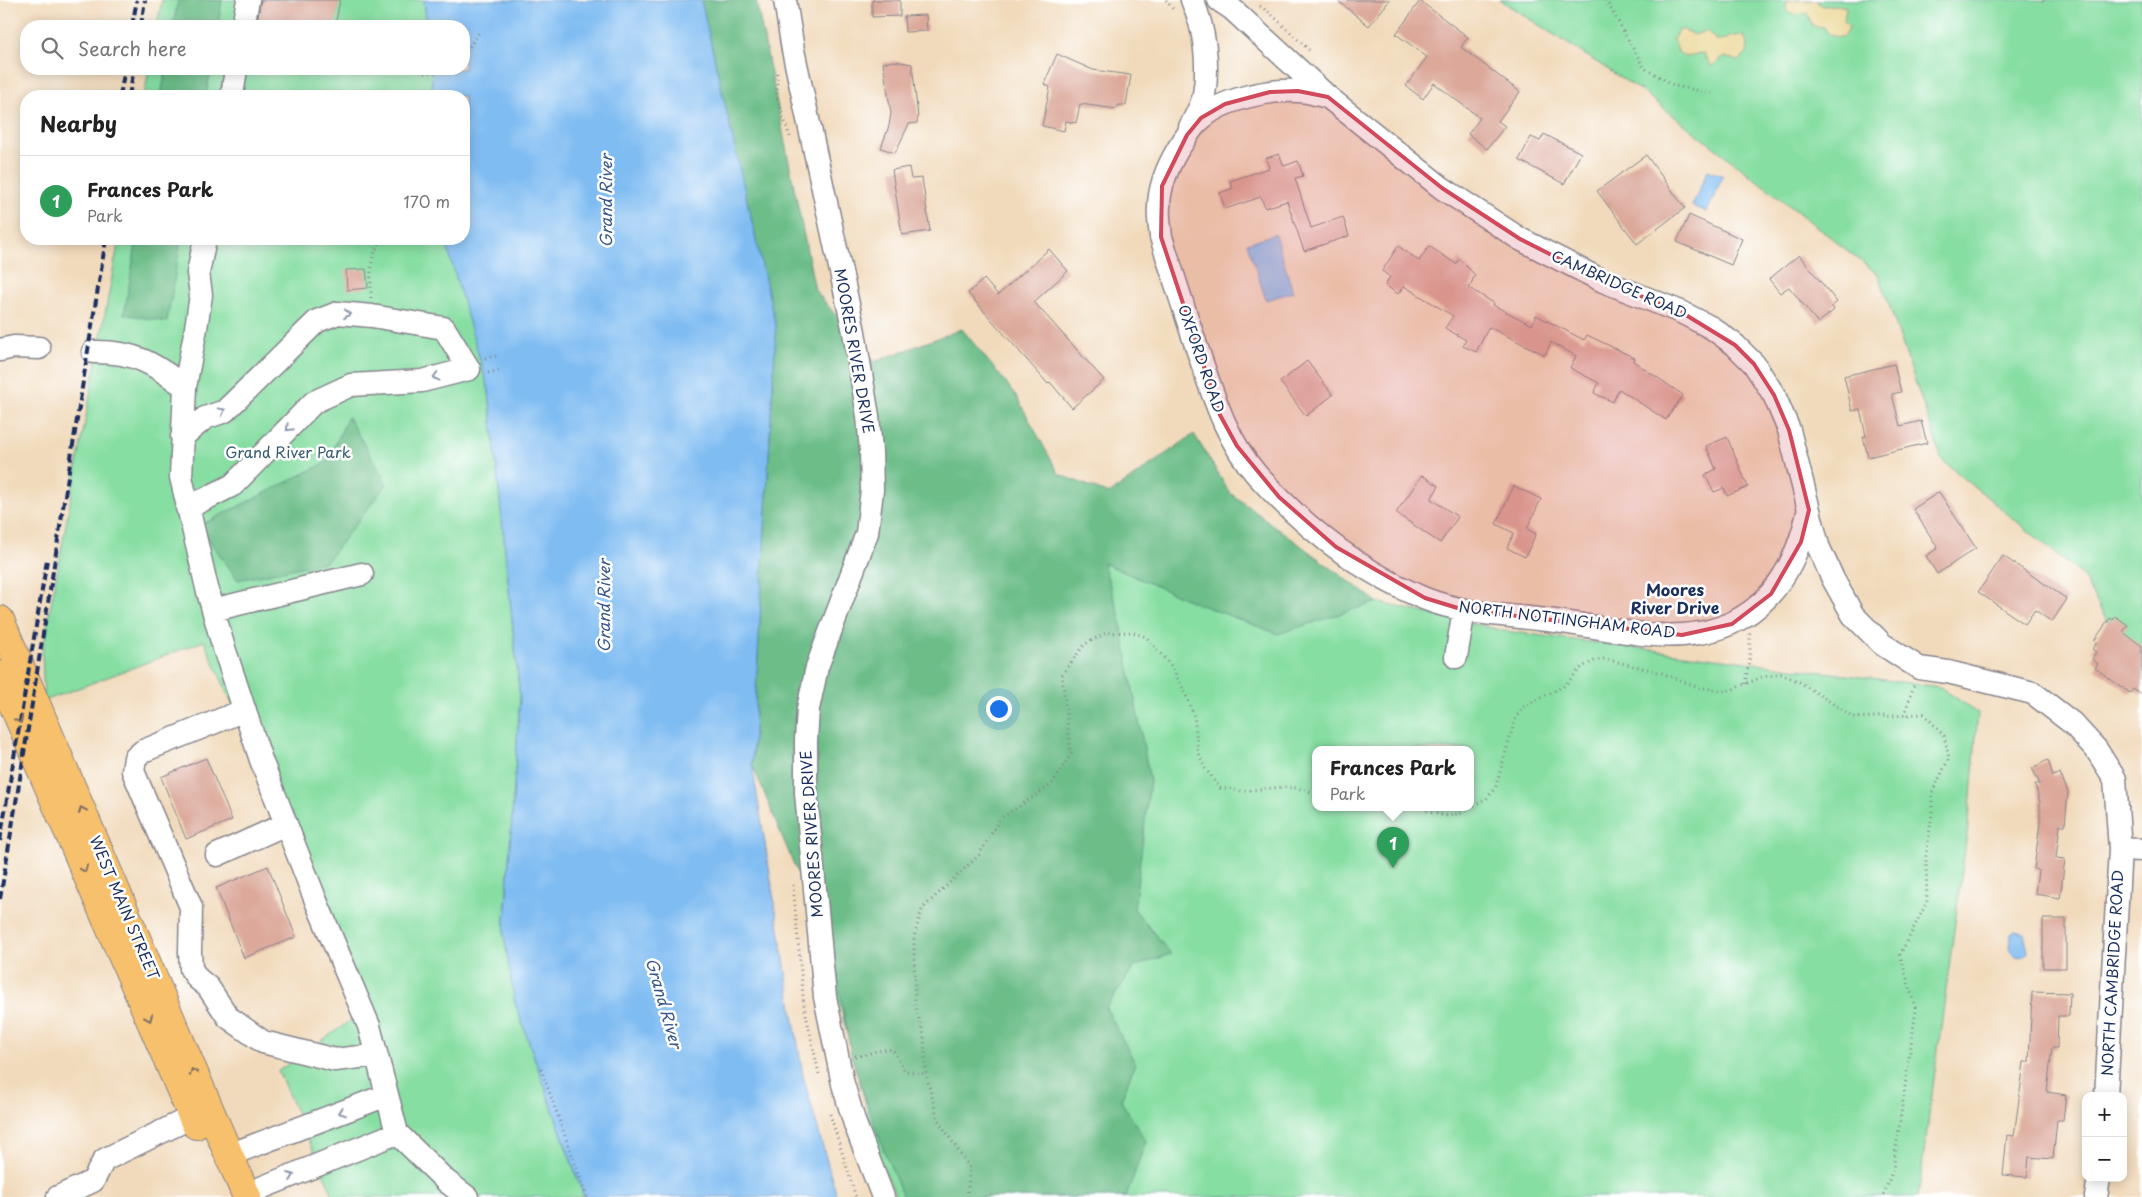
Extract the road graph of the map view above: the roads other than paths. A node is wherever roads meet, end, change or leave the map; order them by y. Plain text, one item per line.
1 (248, 0) edge
2 (785, 0) edge
3 (1192, 0) edge
4 (1219, 0) edge
5 (245, 20) edge
6 (235, 75) edge
7 (233, 90) edge
8 (1328, 97) junction
9 (1187, 135) junction
10 (204, 245) edge
11 (39, 348) dead end
12 (0, 350) edge
13 (93, 352) dead end
14 (184, 387) junction
15 (182, 437) junction
16 (187, 508) junction
17 (1808, 510) junction
18 (1336, 546) joint
19 (362, 574) dead end
20 (213, 610) junction
21 (1464, 610) junction
22 (0, 620) edge
23 (1456, 657) dead end
24 (0, 675) edge
25 (245, 710) junction
26 (286, 824) junction
27 (2131, 850) edge
28 (217, 855) dead end
29 (376, 1055) junction
30 (2106, 1092) edge
31 (387, 1095) junction
32 (201, 1113) junction
33 (397, 1133) junction
34 (229, 1155) junction
35 (2099, 1182) edge
36 (240, 1196) edge
37 (58, 1197) edge
38 (467, 1197) edge
39 (883, 1197) edge
40 (2096, 1197) edge

1 - 5 street
2 - 39 street, MOORES RIVER DRIVE
3 - 9 street, OXFORD ROAD
4 - 8 street, CAMBRIDGE ROAD
6 - 7 street
8 - 9 street, OXFORD ROAD
8 - 17 street, CAMBRIDGE ROAD
9 - 18 street, OXFORD ROAD
10 - 14 street
11 - 12 street
13 - 14 street
14 - 15 street
15 - 16 street
15 -> 16 street
16 - 20 street
17 - 21 street, NORTH NOTTINGHAM ROAD
17 - 27 street
18 - 21 street, NORTH NOTTINGHAM ROAD
19 - 20 street
20 - 25 street
21 - 23 street
32 -> 22 main road, WEST MAIN STREET
24 -> 32 main road, WEST MAIN STREET
25 - 26 street
25 - 29 street
26 - 28 street
26 - 29 street
27 - 30 street, NORTH CAMBRIDGE ROAD
29 - 31 street
31 - 33 street
31 -> 34 street
32 - 34 main road, WEST MAIN STREET
32 - 36 main road, WEST MAIN STREET
32 - 37 street
36 -> 33 street
33 - 38 street
34 - 36 main road, WEST MAIN STREET
35 - 40 street

